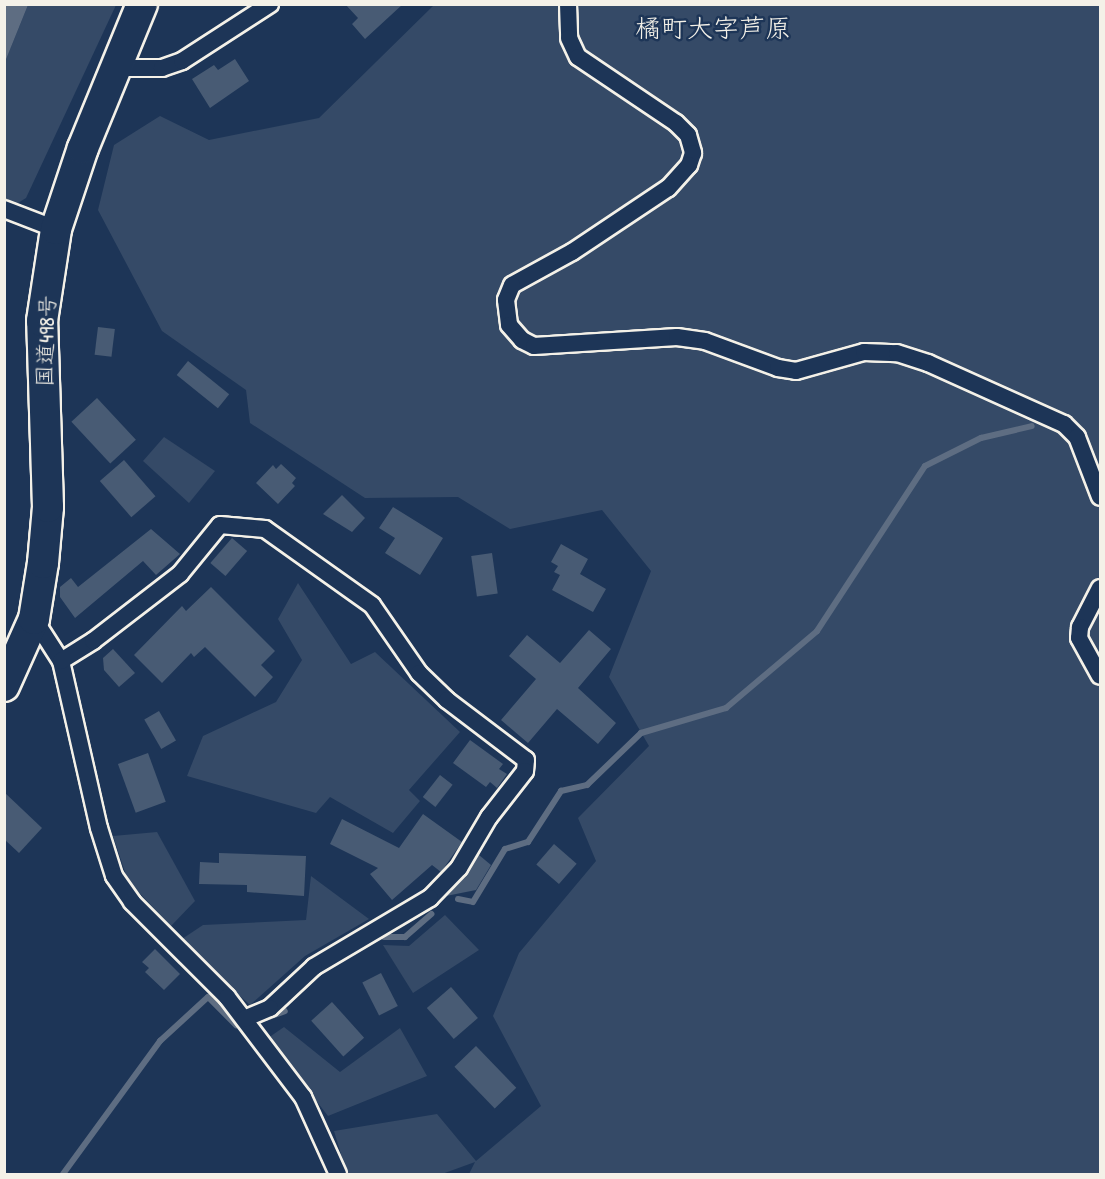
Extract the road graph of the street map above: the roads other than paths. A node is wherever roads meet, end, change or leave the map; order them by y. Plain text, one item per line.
1 (142, 4) edge
2 (270, 4) edge
3 (568, 4) edge
4 (115, 68) junction
5 (11, 212) edge
6 (56, 229) junction
7 (1101, 497) edge
8 (1101, 588) edge
9 (34, 619) junction
10 (61, 661) junction
11 (1101, 676) edge
12 (4, 686) edge
13 (244, 1019) junction
14 (338, 1174) edge

1 - 4 highway, 国道498号
2 - 4 street
3 - 7 street
4 - 6 highway, 国道498号
5 - 6 street
6 - 9 highway, 国道498号
8 - 11 street
9 - 10 street
9 - 12 highway, 国道498号
10 - 13 street
10 - 13 street
13 - 14 street

